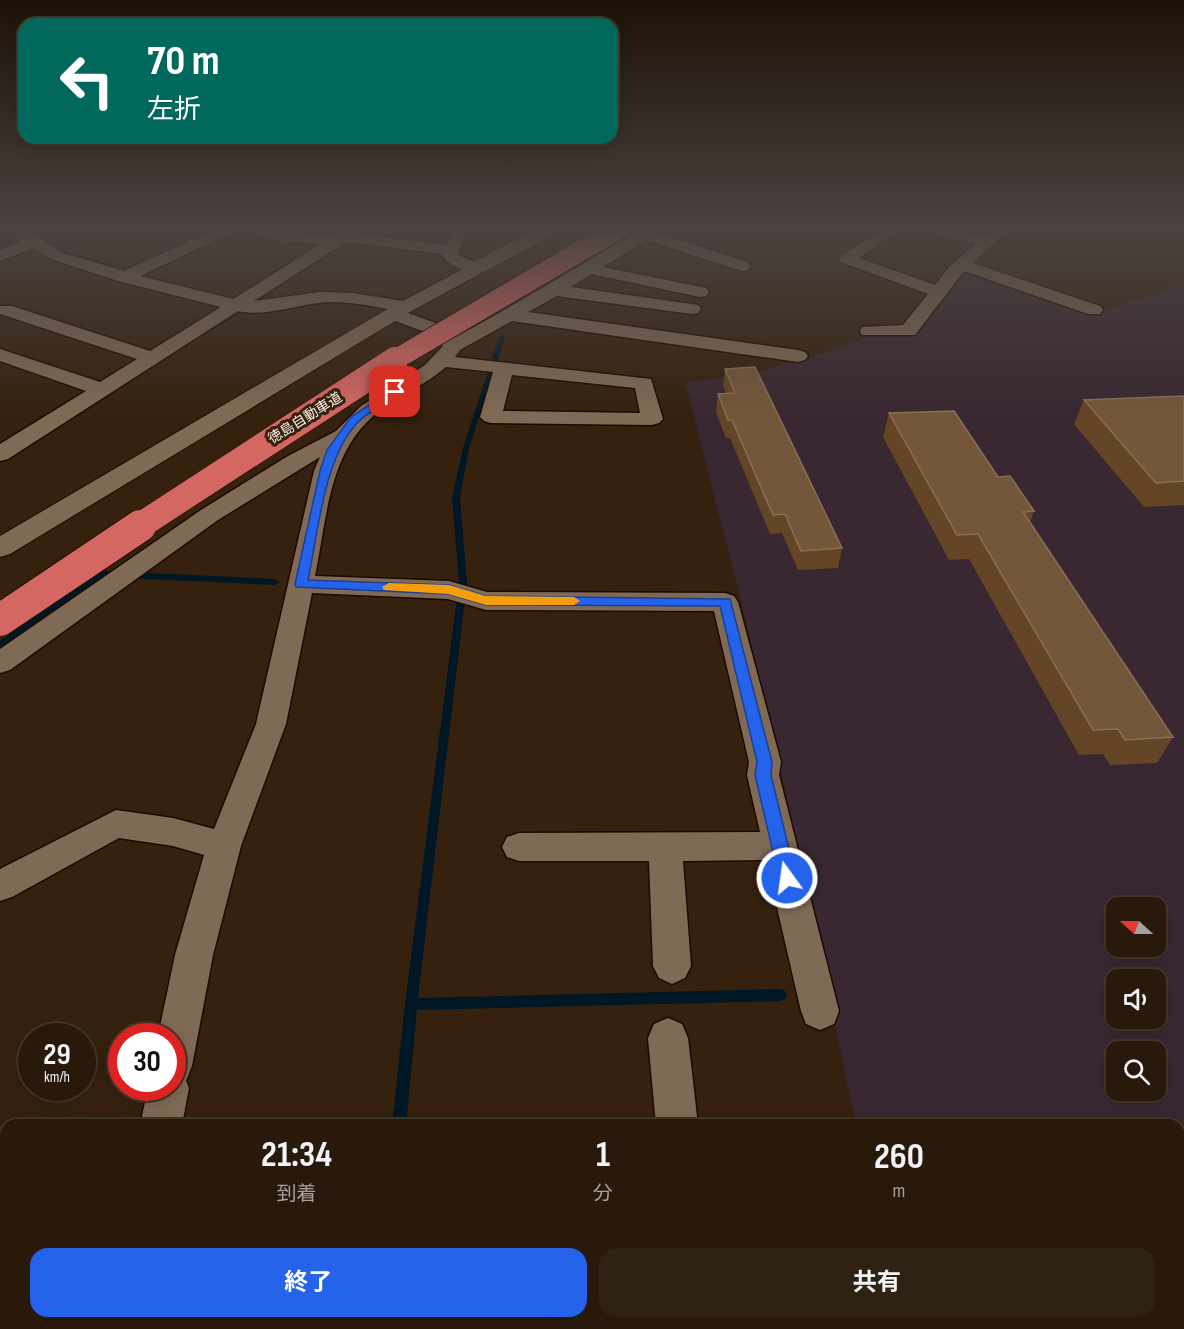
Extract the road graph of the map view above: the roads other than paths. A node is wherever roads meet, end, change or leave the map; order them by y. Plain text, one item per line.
1 (193, 291) edge
2 (266, 291) edge
3 (434, 291) edge
4 (510, 291) edge
5 (552, 291) edge
6 (561, 291) edge
7 (695, 291) edge
8 (937, 291) edge
9 (1038, 291) edge
10 (700, 292) dead end
11 (244, 306) junction
12 (692, 309) dead end
13 (6, 310) dead end
14 (399, 310) junction
15 (1094, 310) dead end
16 (511, 315) junction
17 (869, 332) dead end
18 (447, 353) junction
19 (0, 355) edge
20 (798, 356) dead end
21 (150, 357) junction
22 (495, 367) junction
23 (100, 390) junction
24 (0, 426) edge
25 (27, 436) junction
26 (341, 436) junction
27 (0, 454) edge
28 (0, 548) edge
29 (301, 584) junction
30 (0, 620) edge
31 (0, 663) edge
32 (224, 846) junction
33 (779, 846) junction
34 (519, 847) dead end
35 (665, 848) junction
36 (0, 886) edge
37 (672, 966) dead end
38 (820, 1011) dead end
39 (181, 1023) edge
40 (668, 1038) dead end
41 (166, 1101) edge
42 (162, 1119) edge
43 (676, 1119) edge

1 - 11 street
2 - 11 street
3 - 14 street
4 - 30 highway, 徳島自動車道, bridge
5 - 16 street
6 - 12 street
7 - 10 street
8 - 17 street
9 - 15 street
11 - 14 street
11 - 21 street
13 - 21 street
14 - 18 street
14 - 28 street
16 - 18 street
16 - 20 street
18 - 22 street
18 - 26 street
19 - 23 street
21 - 23 street
22 - 22 street
23 - 25 street
24 - 25 street
25 - 27 street
26 - 29 street
26 - 31 street
29 - 32 street
29 - 33 street
32 - 36 street
32 - 39 street
33 - 35 street
33 - 38 street
34 - 35 street
35 - 37 street
40 - 43 street
41 - 42 street

